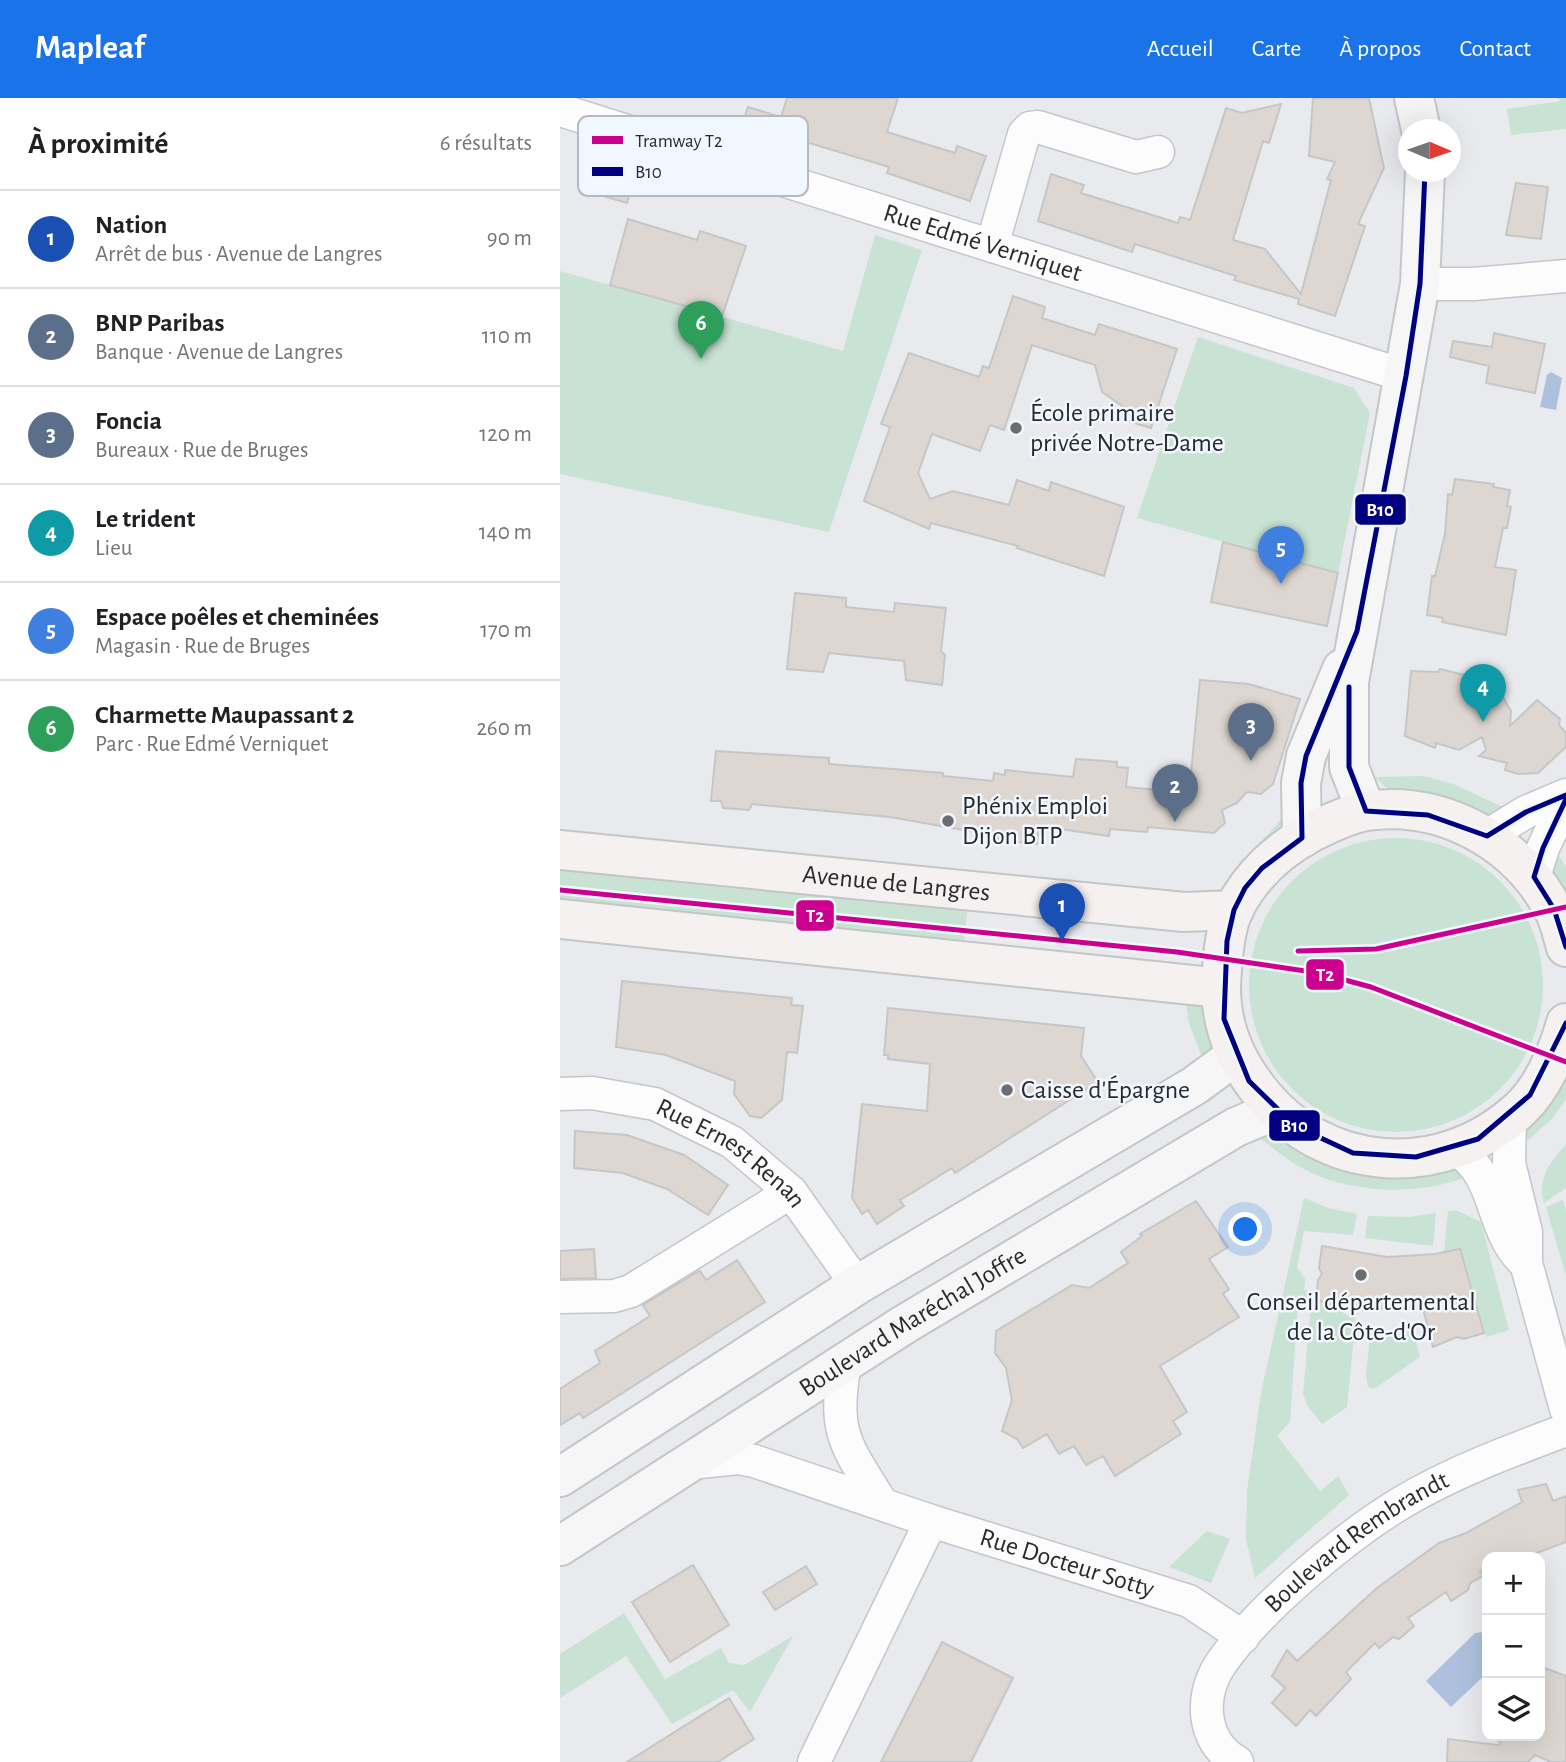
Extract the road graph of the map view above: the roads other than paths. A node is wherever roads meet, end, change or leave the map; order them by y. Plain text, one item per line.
1 (1414, 98) edge
2 (560, 110) edge
3 (579, 116) edge
4 (1419, 119) edge
5 (1158, 152) dead end
6 (1425, 182) edge
7 (808, 188) edge
8 (992, 246) junction
9 (1566, 276) edge
10 (1420, 284) junction
11 (1406, 376) junction
12 (1357, 631) junction
13 (1566, 797) edge
14 (1366, 811) junction
15 (1487, 836) junction
16 (1302, 838) junction
17 (560, 850) edge
18 (1534, 877) junction
19 (1234, 910) junction
20 (560, 919) edge
21 (1566, 947) edge
22 (1221, 988) junction
23 (1564, 1033) edge
24 (1235, 1056) junction
25 (560, 1094) edge
26 (1274, 1111) junction
27 (1510, 1117) junction
28 (1457, 1150) junction
29 (791, 1192) junction
30 (1526, 1263) junction
31 (857, 1285) junction
32 (560, 1297) edge
33 (888, 1335) junction
34 (845, 1363) junction
35 (1566, 1409) edge
36 (1566, 1430) edge
37 (688, 1464) junction
38 (560, 1477) edge
39 (882, 1504) junction
40 (930, 1521) junction
41 (560, 1546) edge
42 (1243, 1637) junction
43 (814, 1762) edge
44 (1237, 1762) edge

1 - 4 main road
2 - 3 street, Rue Edmé Verniquet
5 - 8 street
6 - 10 main road
7 - 8 street, Rue Edmé Verniquet
8 - 11 street, Rue Edmé Verniquet
9 - 10 street
10 - 11 main road
11 - 12 main road
12 - 14 main road
12 - 16 main road
13 - 15 street
13 - 18 street
14 - 15 main road
14 - 16 main road
15 - 18 main road
16 - 19 main road
17 - 19 main road, Avenue de Langres
18 - 21 main road
19 - 22 main road
20 - 22 main road
22 - 24 main road
23 - 27 main road
24 - 26 main road
24 - 31 main road
25 - 29 street, Rue Ernest Renan
26 - 28 main road
26 - 33 main road, Boulevard Maréchal Joffre
27 - 28 main road
27 - 30 street
28 - 30 street
29 - 31 street, Rue Ernest Renan
29 - 32 street
30 - 35 street
31 - 33 main road
31 - 38 main road
33 - 34 main road, Boulevard Maréchal Joffre
34 - 37 main road, Boulevard Maréchal Joffre
34 - 39 street
36 - 42 street, Boulevard Rembrandt
37 - 39 street, Rue Docteur Sotty
37 - 41 main road, Boulevard Maréchal Joffre
39 - 40 street, Rue Docteur Sotty
40 - 42 street, Rue Docteur Sotty
40 - 43 street
42 - 44 street, Boulevard Rembrandt

